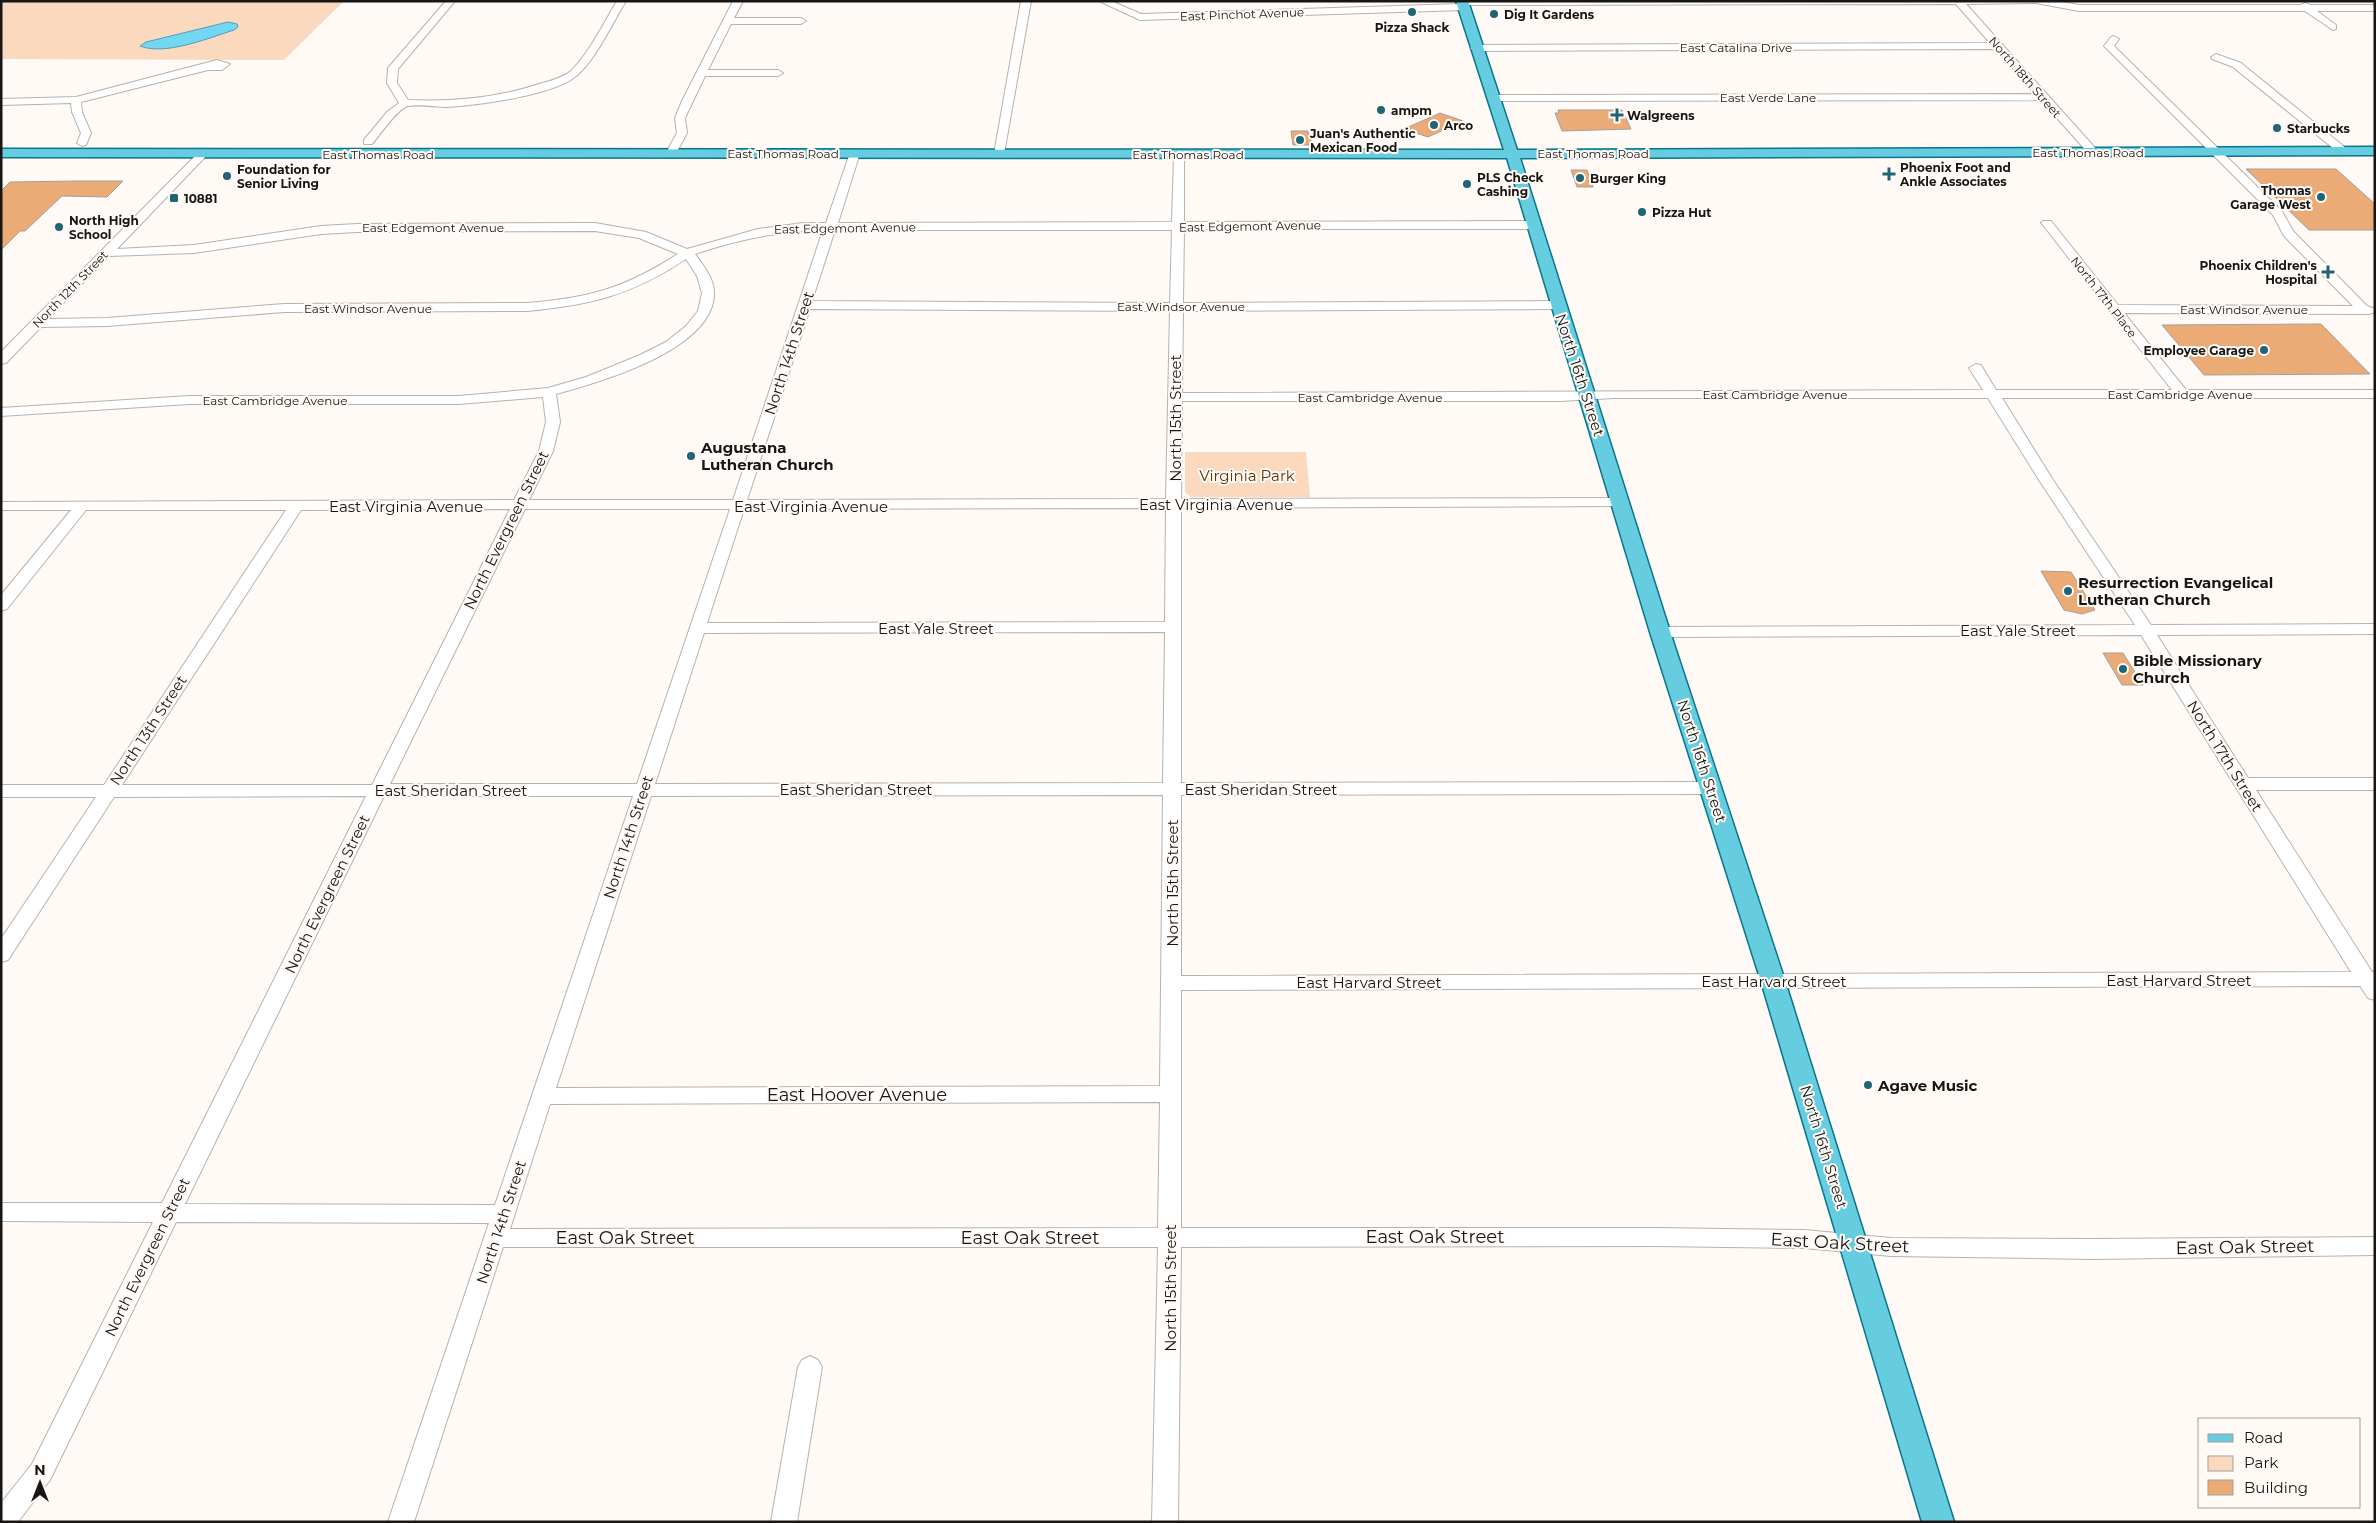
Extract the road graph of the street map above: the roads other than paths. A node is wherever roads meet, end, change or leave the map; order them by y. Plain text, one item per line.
1 (451, 1) edge
2 (622, 1) edge
3 (738, 1) edge
4 (1026, 1) edge
5 (1103, 1) edge
6 (1326, 1) edge
7 (1958, 1) edge
8 (2033, 1) edge
9 (2038, 1) edge
10 (2299, 1) edge
11 (1463, 3) edge
12 (2064, 4) edge
13 (2308, 8) junction
14 (2375, 8) edge
15 (1330, 11) junction
16 (728, 21) junction
17 (800, 21) dead end
18 (2332, 27) dead end
19 (2114, 39) dead end
20 (1997, 46) junction
21 (1475, 48) junction
22 (2216, 57) dead end
23 (208, 67) dead end
24 (701, 73) junction
25 (778, 73) dead end
26 (2043, 97) junction
27 (1493, 98) junction
28 (76, 100) junction
29 (1, 102) edge
30 (405, 103) junction
31 (368, 142) dead end
32 (82, 143) dead end
33 (2343, 151) junction
34 (2375, 151) edge
35 (2093, 152) junction
36 (2217, 152) junction
37 (671, 153) junction
38 (855, 153) junction
39 (1, 154) edge
40 (202, 154) junction
41 (999, 154) junction
42 (1179, 154) junction
43 (1512, 154) junction
44 (2047, 223) dead end
45 (1534, 225) junction
46 (831, 226) junction
47 (1176, 226) junction
48 (106, 253) junction
49 (687, 253) junction
50 (805, 305) junction
51 (1558, 305) junction
52 (1176, 306) junction
53 (2114, 310) junction
54 (2369, 310) edge
55 (38, 323) junction
56 (1, 360) edge
57 (1976, 368) dead end
58 (549, 392) junction
59 (2181, 393) junction
60 (1993, 394) junction
61 (2375, 394) edge
62 (1588, 396) junction
63 (1175, 397) junction
64 (1, 412) edge
65 (1621, 502) junction
66 (1175, 504) junction
67 (1, 506) edge
68 (82, 506) junction
69 (296, 506) junction
70 (518, 506) junction
71 (738, 506) junction
72 (1, 606) edge
73 (698, 628) junction
74 (1174, 628) junction
75 (2375, 629) edge
76 (2146, 630) junction
77 (1660, 632) junction
78 (2242, 784) junction
79 (2375, 784) edge
80 (1711, 788) junction
81 (644, 789) junction
82 (1172, 789) junction
83 (108, 790) junction
84 (1, 791) edge
85 (378, 791) junction
86 (1, 954) edge
87 (1773, 982) junction
88 (1172, 983) junction
89 (2372, 984) edge
90 (1172, 1094) junction
91 (543, 1096) junction
92 (1, 1212) edge
93 (169, 1212) junction
94 (504, 1214) junction
95 (496, 1238) junction
96 (1170, 1239) junction
97 (1854, 1244) junction
98 (2375, 1246) edge
99 (810, 1367) dead end
100 (2, 1522) edge
101 (401, 1522) edge
102 (784, 1522) edge
103 (1166, 1522) edge
104 (1938, 1522) edge

1 - 30 street
2 - 30 street
3 - 16 street
4 - 41 street
5 - 15 street, East Pinchot Avenue
6 - 15 street
7 - 8 street, East Pinchot Avenue
7 - 11 street, East Pinchot Avenue
7 - 20 street, North 18th Street
9 - 12 street
10 - 13 street
11 - 15 street, East Pinchot Avenue
11 - 21 main road, North 16th Street
12 - 13 street
13 - 14 street
13 - 18 street
16 - 17 street
16 - 24 street
19 - 36 street
20 - 21 street, East Catalina Drive
20 - 26 street, North 18th Street
21 - 27 main road, North 16th Street
22 - 33 street
23 - 28 street
24 - 25 street
24 - 37 street
26 - 27 street, East Verde Lane
26 - 35 street, North 18th Street
27 - 43 main road, North 16th Street
28 - 29 street
28 - 32 street
30 - 31 street
33 - 34 main road, East Thomas Road
33 - 36 main road, East Thomas Road
35 - 36 main road, East Thomas Road
35 - 43 main road, East Thomas Road
36 - 54 street
37 - 38 main road, East Thomas Road
37 - 40 main road, East Thomas Road
38 - 41 main road, East Thomas Road
38 - 46 street, North 14th Street
39 - 40 main road, East Thomas Road
40 - 48 street, North 12th Street
41 - 42 main road, East Thomas Road
42 - 43 main road, East Thomas Road
42 - 47 street, North 15th Street
43 - 45 main road, North 16th Street
44 - 53 street, North 17th Place
45 - 47 street, East Edgemont Avenue
45 - 51 main road, North 16th Street
46 - 47 street, East Edgemont Avenue
46 - 49 street, East Edgemont Avenue
46 - 50 street, North 14th Street
47 - 52 street, North 15th Street
48 - 49 street, East Edgemont Avenue
48 - 55 street, North 12th Street
49 - 55 street, East Windsor Avenue
49 - 58 street
50 - 52 street, East Windsor Avenue
50 - 71 street, North 14th Street
51 - 52 street, East Windsor Avenue
51 - 62 main road, North 16th Street
52 - 63 street, North 15th Street
53 - 54 street, East Windsor Avenue
53 - 59 street, North 17th Place
55 - 56 street, North 12th Street
57 - 60 street, North 17th Street
58 - 64 street, East Cambridge Avenue
58 - 70 street, North Evergreen Street
59 - 60 street, East Cambridge Avenue
59 - 61 street, East Cambridge Avenue
60 - 62 street, East Cambridge Avenue
60 - 76 street, North 17th Street
62 - 63 street, East Cambridge Avenue
62 - 65 main road, North 16th Street
63 - 66 street, North 15th Street
65 - 66 street, East Virginia Avenue
65 - 77 main road, North 16th Street
66 - 71 street, East Virginia Avenue
66 - 74 street, North 15th Street
67 - 68 street, East Virginia Avenue
68 - 69 street, East Virginia Avenue
68 - 72 street
69 - 70 street, East Virginia Avenue
69 - 83 street, North 13th Street
70 - 71 street, East Virginia Avenue
70 - 85 street, North Evergreen Street
71 - 73 street, North 14th Street
73 - 74 street, East Yale Street
73 - 81 street, North 14th Street
74 - 82 street, North 15th Street
75 - 76 street, East Yale Street
76 - 77 street, East Yale Street
76 - 78 street, North 17th Street
77 - 80 main road, North 16th Street
78 - 79 street
78 - 89 street, North 17th Street
80 - 82 street, East Sheridan Street
80 - 87 main road, North 16th Street
81 - 82 street, East Sheridan Street
81 - 85 street, East Sheridan Street
81 - 91 street, North 14th Street
82 - 88 street, North 15th Street
83 - 84 street, East Sheridan Street
83 - 85 street, East Sheridan Street
83 - 86 street, North 13th Street
85 - 93 street, North Evergreen Street
87 - 88 street, East Harvard Street
87 - 89 street, East Harvard Street
87 - 97 main road, North 16th Street
88 - 90 street, North 15th Street
90 - 91 street, East Hoover Avenue
90 - 96 street, North 15th Street
91 - 94 street, North 14th Street
92 - 93 street
93 - 94 street
93 - 100 street, North Evergreen Street
94 - 95 street, North 14th Street
95 - 96 street, East Oak Street
95 - 101 street, North 14th Street
96 - 97 street, East Oak Street
96 - 103 street, North 15th Street
97 - 98 street, East Oak Street
97 - 104 main road, North 16th Street
99 - 102 street

